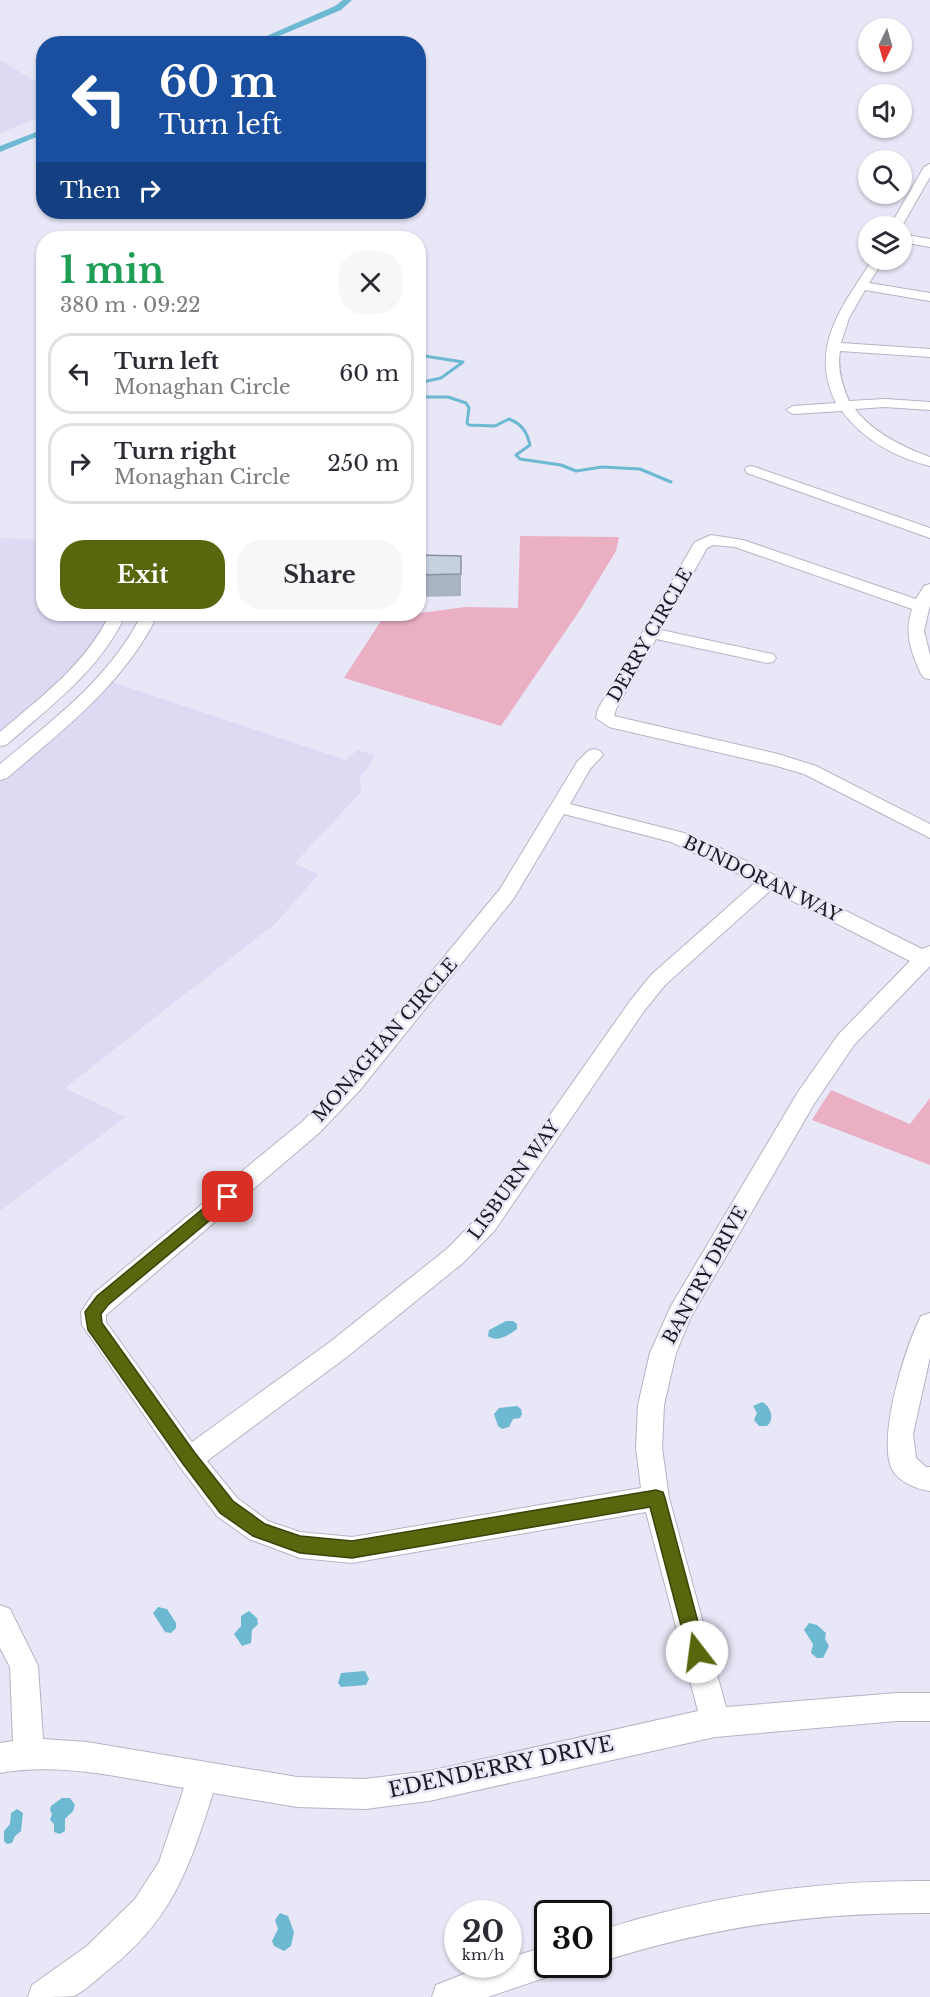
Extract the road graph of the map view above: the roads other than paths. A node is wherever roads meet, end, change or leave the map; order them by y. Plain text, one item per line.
1 (930, 167) edge
2 (902, 216) edge
3 (912, 240) edge
4 (930, 243) edge
5 (872, 270) edge
6 (863, 286) junction
7 (930, 297) edge
8 (834, 347) junction
9 (930, 353) edge
10 (844, 406) junction
11 (930, 406) edge
12 (793, 410) dead end
13 (930, 462) edge
14 (752, 470) dead end
15 (930, 533) edge
16 (930, 590) edge
17 (919, 606) junction
18 (115, 621) edge
19 (147, 621) edge
20 (652, 633) junction
21 (767, 658) dead end
22 (929, 669) edge
23 (0, 741) edge
24 (594, 754) dead end
25 (0, 774) edge
26 (559, 807) junction
27 (930, 832) edge
28 (769, 881) junction
29 (927, 956) edge
30 (930, 1323) edge
31 (189, 1459) junction
32 (930, 1479) edge
33 (656, 1498) junction
34 (0, 1618) edge
35 (930, 1707) edge
36 (715, 1722) junction
37 (29, 1753) junction
38 (0, 1758) edge
39 (203, 1777) junction
40 (930, 1897) edge
41 (612, 1943) edge
42 (534, 1966) edge
43 (44, 1997) edge
44 (448, 1997) edge

1 - 2 street
3 - 4 street
5 - 6 street
6 - 7 street
6 - 8 street
8 - 9 street
8 - 10 street
10 - 11 street
10 - 12 street
10 - 13 street
14 - 15 street
16 - 17 street
17 - 20 street, DERRY CIRCLE
17 - 22 street
18 - 23 street
19 - 25 street
20 - 21 street
20 - 27 street, DERRY CIRCLE
24 - 26 street
26 - 28 street, BUNDORAN WAY
26 - 31 street, MONAGHAN CIRCLE
28 - 29 street, BUNDORAN WAY
28 - 31 street, LISBURN WAY
29 - 33 street, BANTRY DRIVE
30 - 32 street
31 - 33 street, MONAGHAN CIRCLE
33 - 36 street, BANTRY DRIVE
34 - 37 street
35 - 36 street, EDENDERRY DRIVE
36 - 39 street, EDENDERRY DRIVE
37 - 38 street, EDENDERRY DRIVE
37 - 39 street, EDENDERRY DRIVE
39 - 43 street
40 - 41 street
42 - 44 street

